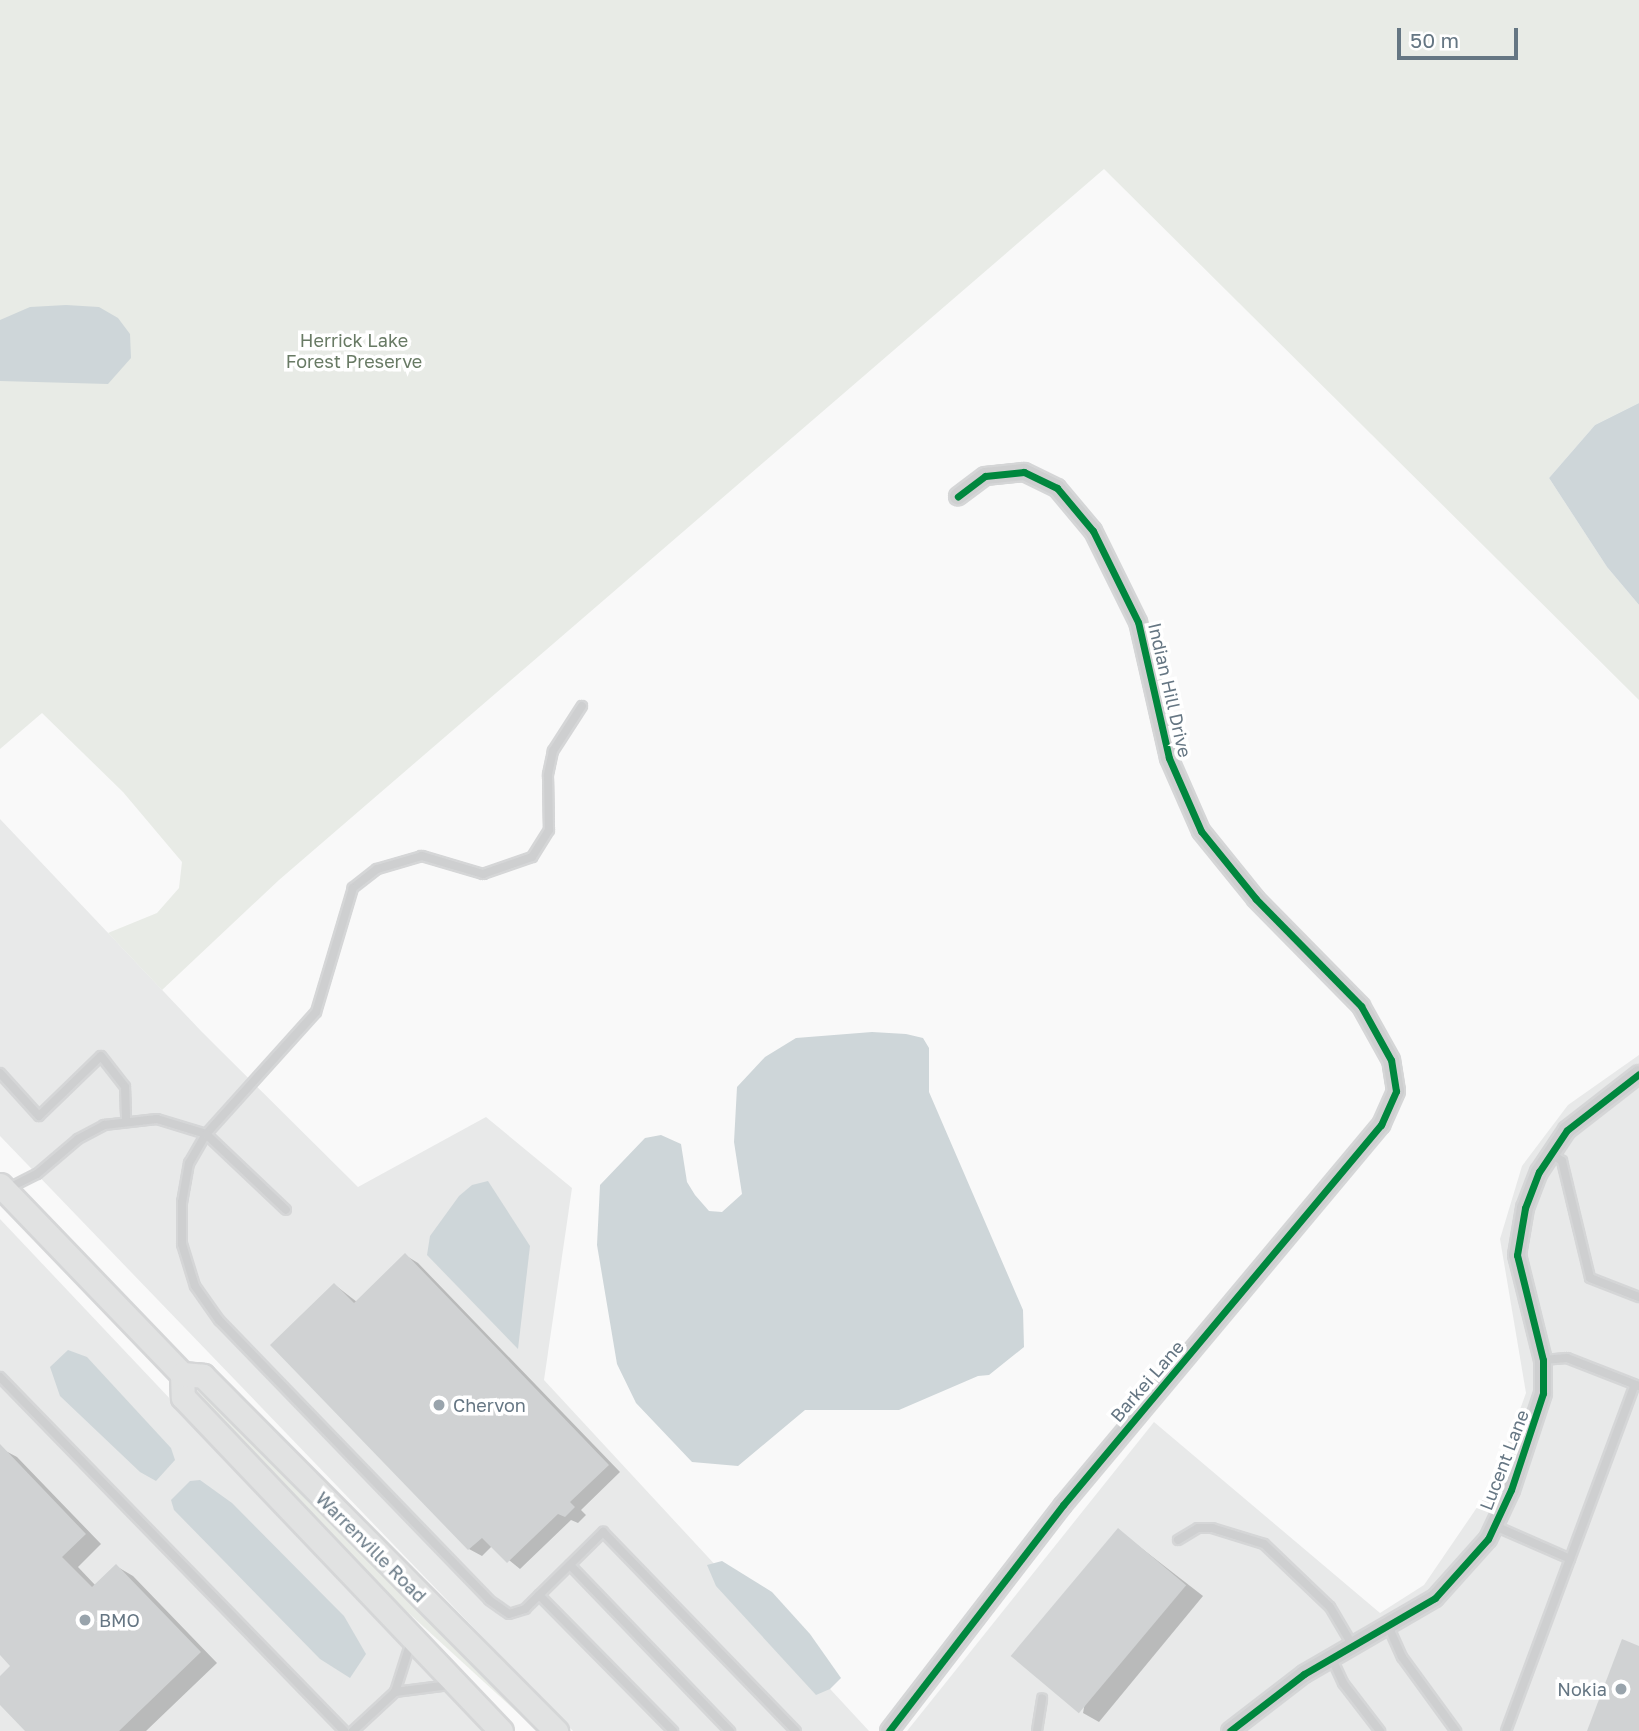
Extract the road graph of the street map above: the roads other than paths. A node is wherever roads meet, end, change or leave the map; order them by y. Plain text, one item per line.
1 (958, 496) dead end
2 (582, 706) dead end
3 (1384, 1043) joint
4 (0, 1073) edge
5 (1639, 1074) edge
6 (126, 1120) junction
7 (206, 1134) junction
8 (1550, 1153) junction
9 (2, 1190) edge
10 (286, 1210) dead end
11 (1639, 1297) edge
12 (1543, 1360) junction
13 (182, 1374) junction
14 (0, 1377) edge
15 (1637, 1385) edge
16 (1495, 1526) junction
17 (1178, 1540) dead end
18 (1570, 1559) junction
19 (570, 1564) junction
20 (539, 1595) junction
21 (1389, 1628) junction
22 (412, 1639) junction
23 (1353, 1646) junction
24 (1331, 1657) junction
25 (456, 1685) junction
26 (395, 1692) junction
27 (1042, 1698) dead end
28 (344, 1731) edge
29 (353, 1731) edge
30 (501, 1731) edge
31 (556, 1731) edge
32 (673, 1731) edge
33 (730, 1731) edge
34 (796, 1731) edge
35 (890, 1731) edge
36 (1037, 1731) edge
37 (1230, 1731) edge
38 (1380, 1731) edge
39 (1456, 1731) edge
40 (1506, 1731) edge

1 - 3 street, Indian Hill Drive
2 - 7 lane
3 - 35 street, Barkei Lane
4 - 6 lane
5 - 8 street, Lucent Lane
6 - 7 lane
6 - 9 lane
7 - 10 lane
7 - 20 lane
8 - 11 lane
8 - 12 street, Lucent Lane
9 - 13 main road, Warrenville Road
12 - 15 lane
12 - 16 street, Lucent Lane
13 - 22 main road, Warrenville Road
13 - 31 main road, Warrenville Road
14 - 28 lane
15 - 18 lane
16 - 18 lane
16 - 21 street, Lucent Lane
17 - 23 lane
18 - 40 lane
19 - 20 lane
19 - 33 lane
19 - 34 lane
20 - 32 lane
21 - 23 street, Lucent Lane
21 - 39 lane
22 - 25 main road, Warrenville Road
22 - 26 lane
23 - 24 street, Lucent Lane
24 - 37 street, Lucent Lane
24 - 38 lane
25 - 26 lane
25 - 30 main road, Warrenville Road
26 - 29 lane
27 - 36 lane

